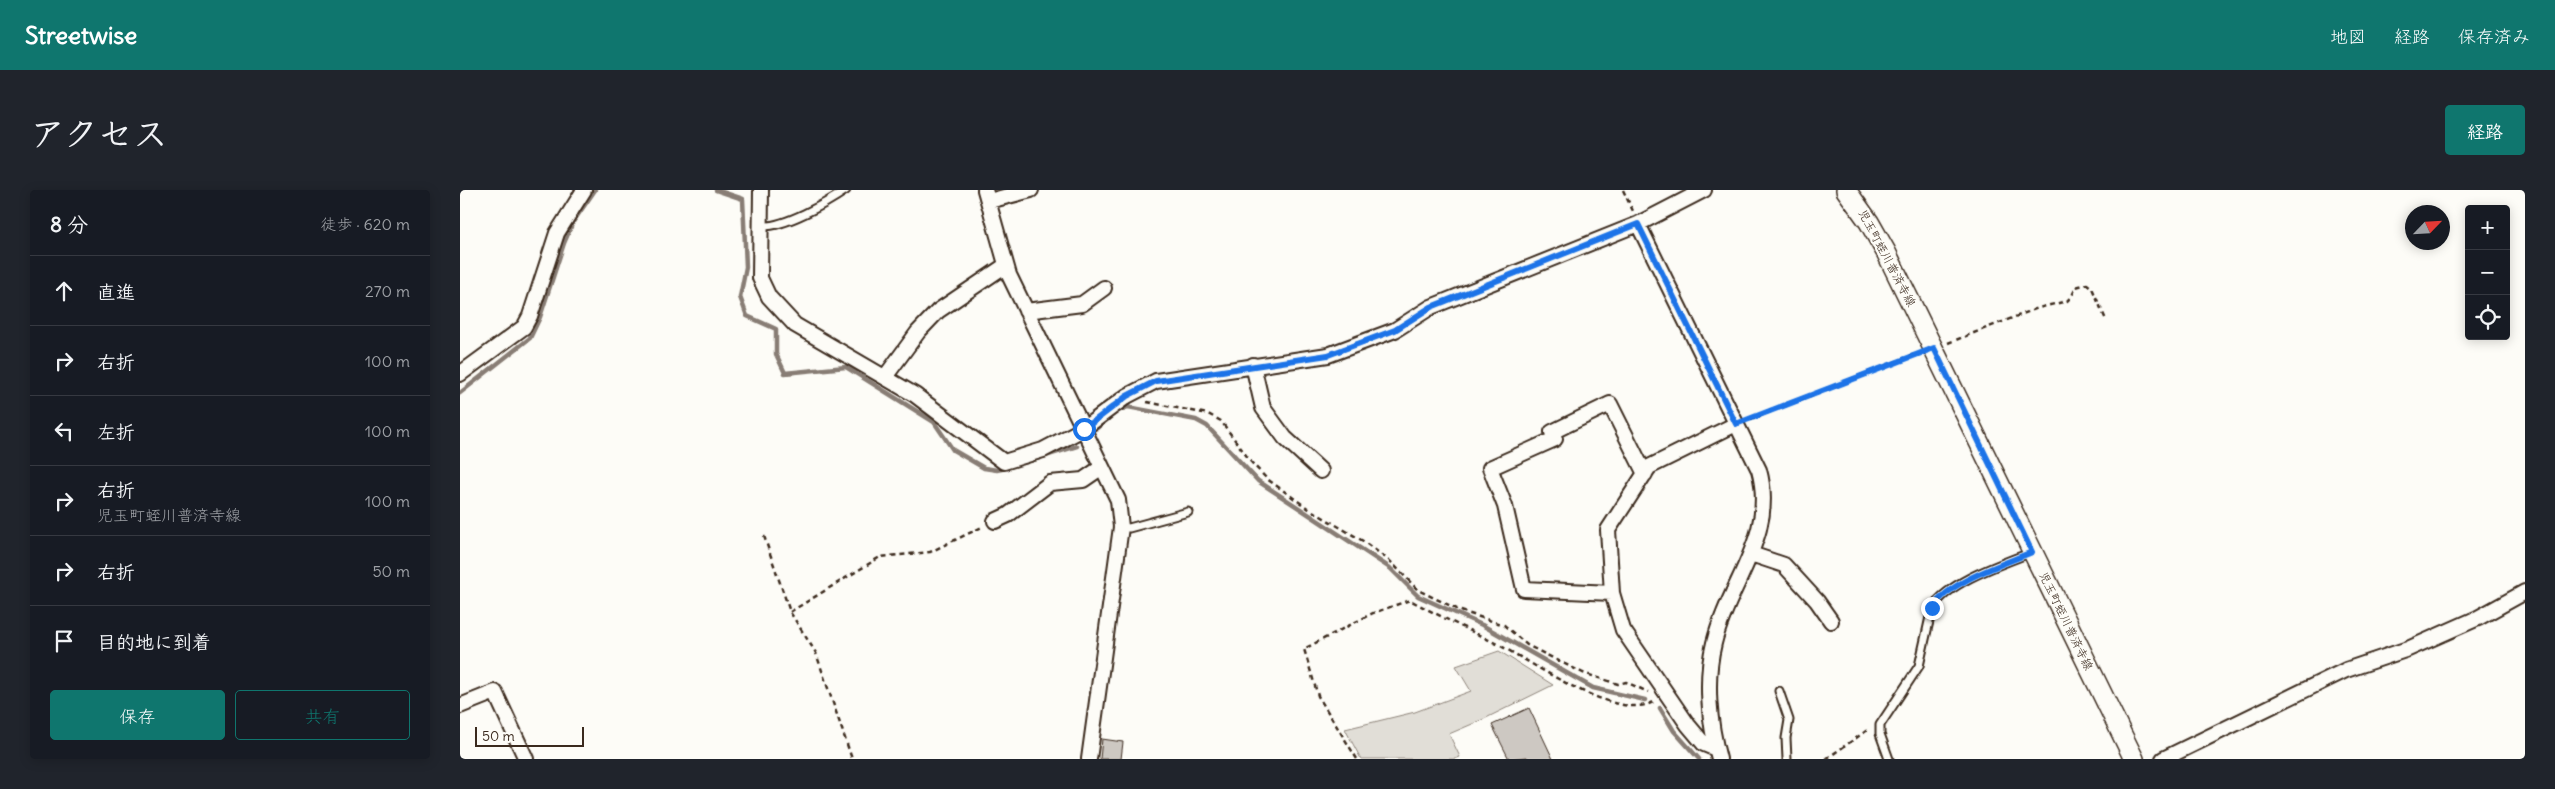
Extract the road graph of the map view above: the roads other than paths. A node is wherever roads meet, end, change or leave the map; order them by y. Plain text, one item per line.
1 (584, 190) edge
2 (761, 190) edge
3 (846, 190) edge
4 (1031, 190) edge
5 (1704, 190) edge
6 (1846, 190) edge
7 (987, 195) edge
8 (1638, 224) junction
9 (761, 226) junction
10 (1006, 265) junction
11 (1104, 288) dead end
12 (1026, 312) junction
13 (1253, 365) junction
14 (460, 374) edge
15 (885, 377) junction
16 (1736, 424) junction
17 (1084, 429) junction
18 (1102, 467) junction
19 (1321, 471) dead end
20 (1644, 474) junction
21 (1188, 512) dead end
22 (995, 521) road end
23 (1121, 527) junction
24 (2032, 552) junction
25 (1751, 554) junction
26 (2525, 592) edge
27 (1612, 593) junction
28 (1831, 621) dead end
29 (1779, 692) dead end
30 (460, 706) edge
31 (1718, 754) edge
32 (526, 759) edge
33 (1088, 759) edge
34 (1787, 759) edge
35 (1889, 759) edge
36 (2134, 759) edge
37 (2163, 759) edge

1 - 14 street
2 - 9 street
3 - 9 lane
4 - 7 street
5 - 8 street
6 - 24 main road, 児玉町蛭川普済寺線
7 - 10 street
8 - 13 street
8 - 16 street
9 - 15 street
10 - 12 street
10 - 15 street
11 - 12 street
12 - 17 street
13 - 17 street
13 - 19 street
15 - 17 street
16 - 20 street
16 - 25 street
17 - 18 street
18 - 22 street
18 - 23 street
20 - 27 street
20 - 27 street
21 - 23 lane
23 - 33 street
24 - 35 lane
24 - 36 main road, 児玉町蛭川普済寺線
25 - 28 street
25 - 31 street
26 - 37 street
27 - 31 street
29 - 34 lane
30 - 32 street

